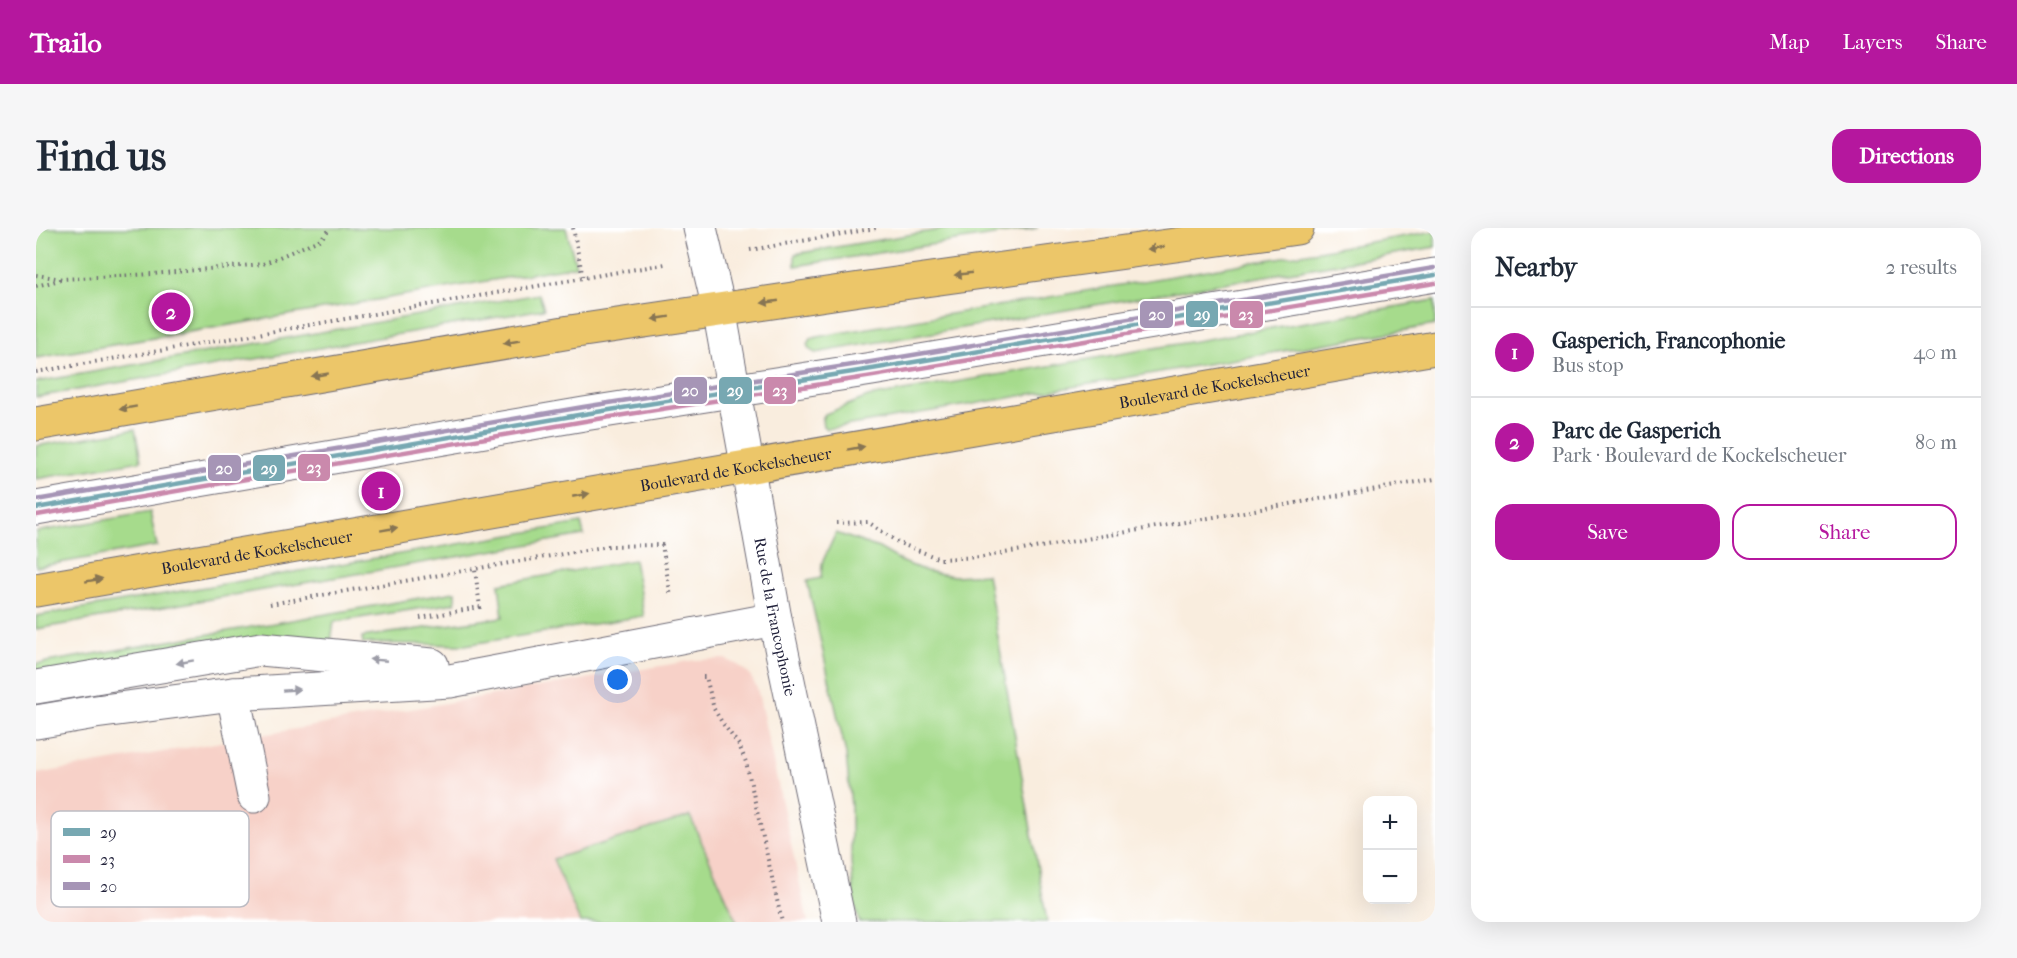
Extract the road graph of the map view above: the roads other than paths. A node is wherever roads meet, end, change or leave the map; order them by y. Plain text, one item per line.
1 (700, 228) edge
2 (1298, 228) edge
3 (1435, 275) edge
4 (719, 309) junction
5 (1435, 348) edge
6 (734, 392) junction
7 (36, 424) edge
8 (748, 466) junction
9 (36, 508) edge
10 (36, 590) edge
11 (775, 619) junction
12 (499, 671) junction
13 (36, 687) edge
14 (233, 694) junction
15 (36, 722) edge
16 (254, 796) dead end
17 (839, 922) edge

1 - 4 street, Rue de la Francophonie
2 -> 4 main road
3 - 6 street
4 - 6 street, Rue de la Francophonie
4 -> 7 main road
8 -> 5 main road, Boulevard de Kockelscheuer
6 - 8 street, Rue de la Francophonie
6 - 9 street
10 -> 8 main road, Boulevard de Kockelscheuer
8 - 11 street, Rue de la Francophonie
11 - 12 street
11 - 17 street, Rue de la Francophonie
12 -> 13 street
14 -> 12 street
14 - 15 street
14 - 16 street

